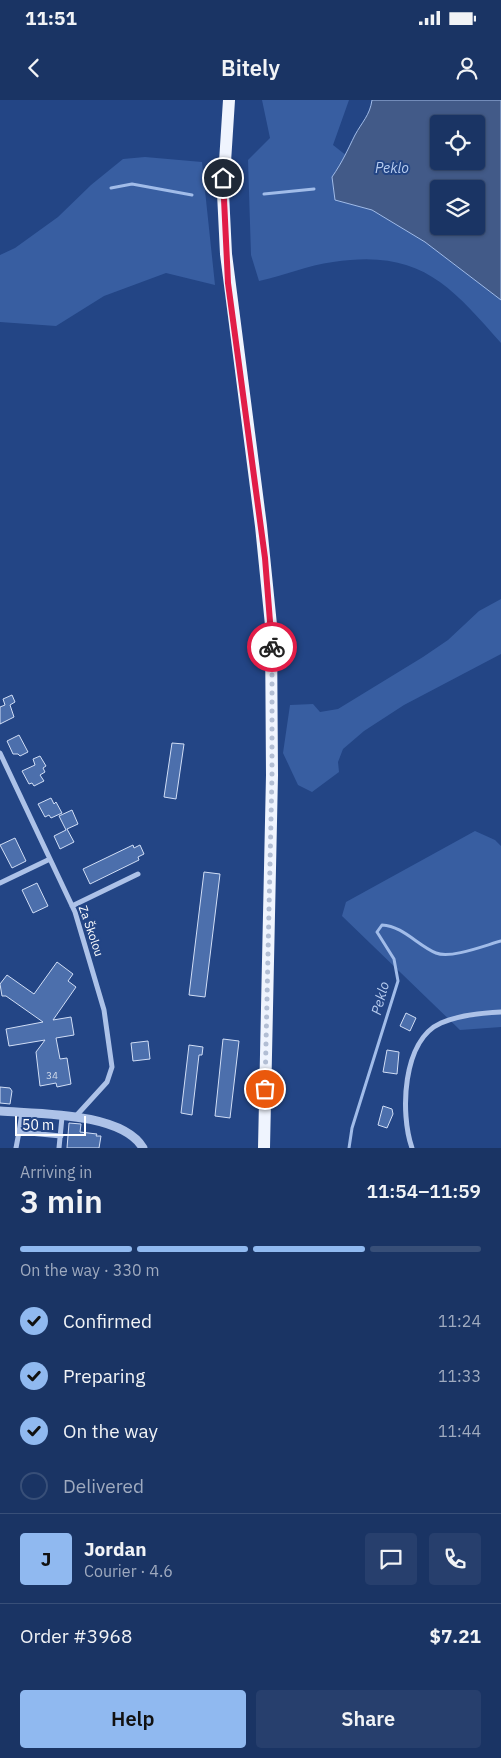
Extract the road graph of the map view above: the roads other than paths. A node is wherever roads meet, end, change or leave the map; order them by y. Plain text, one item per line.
1 (229, 100) edge
2 (0, 753) edge
3 (50, 859) junction
4 (138, 874) dead end
5 (0, 883) edge
6 (72, 906) junction
7 (501, 1012) edge
8 (0, 1111) edge
9 (22, 1112) junction
10 (62, 1117) junction
11 (76, 1117) junction
12 (19, 1132) junction
13 (61, 1136) junction
14 (16, 1148) edge
15 (59, 1148) edge
16 (143, 1148) edge
17 (264, 1148) edge
18 (412, 1148) edge

1 - 17 main road
2 - 3 street, Za Školou
3 - 5 street
3 - 6 street, Za Školou
4 - 6 street
6 - 11 street, Za Školou
7 - 18 street
8 - 9 street
9 - 10 street
9 - 12 street
10 - 11 street
10 - 13 street
11 - 16 street
12 - 13 street
12 - 14 street
13 - 15 street

